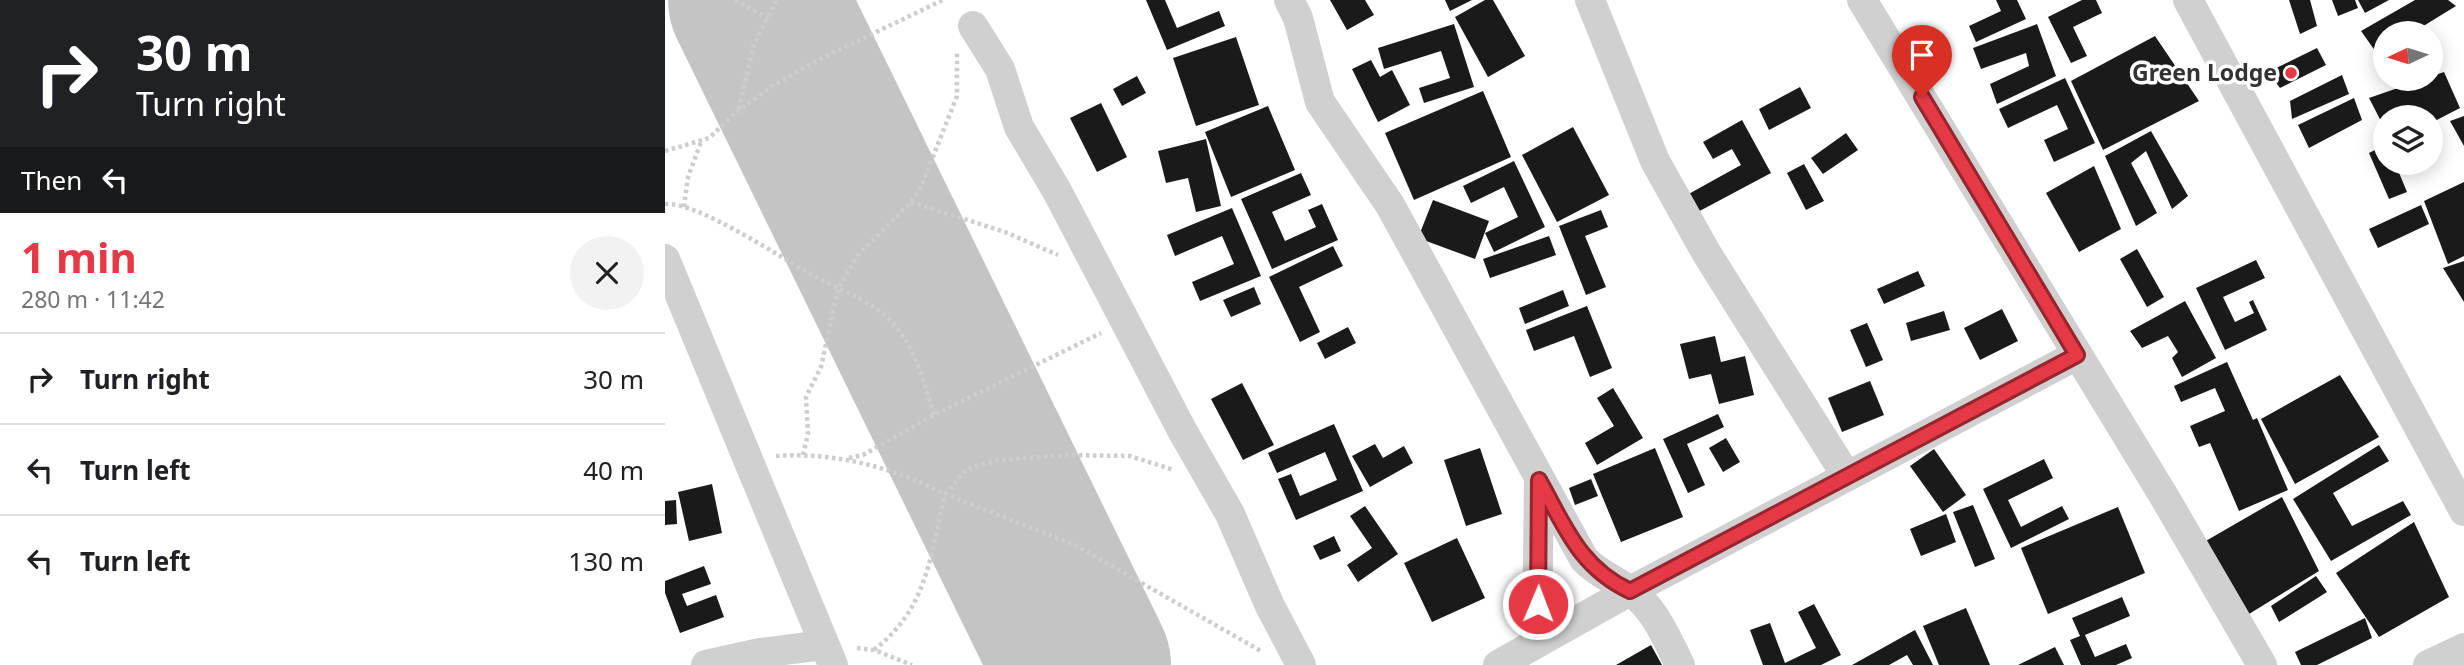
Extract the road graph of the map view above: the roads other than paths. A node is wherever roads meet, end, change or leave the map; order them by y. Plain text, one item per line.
1 (1289, 0) edge
2 (1590, 0) edge
3 (1862, 0) edge
4 (2188, 0) edge
5 (973, 26) road end
6 (665, 259) edge
7 (2077, 355) junction
8 (1846, 475) junction
9 (1539, 480) junction
10 (2464, 512) edge
11 (1630, 591) junction
12 (1537, 642) junction
13 (2464, 648) edge
14 (829, 655) edge
15 (1299, 661) edge
16 (706, 665) edge
17 (1498, 665) edge
18 (1679, 665) edge
19 (2262, 665) edge
20 (2428, 665) edge

1 - 9 street
2 - 8 street
3 - 7 street
4 - 10 street
5 - 15 street
6 - 14 street
7 - 8 street
7 - 19 street
8 - 11 street
9 - 11 street
9 - 12 street
11 - 12 street
11 - 18 street
12 - 17 street
13 - 20 street
14 - 16 street

